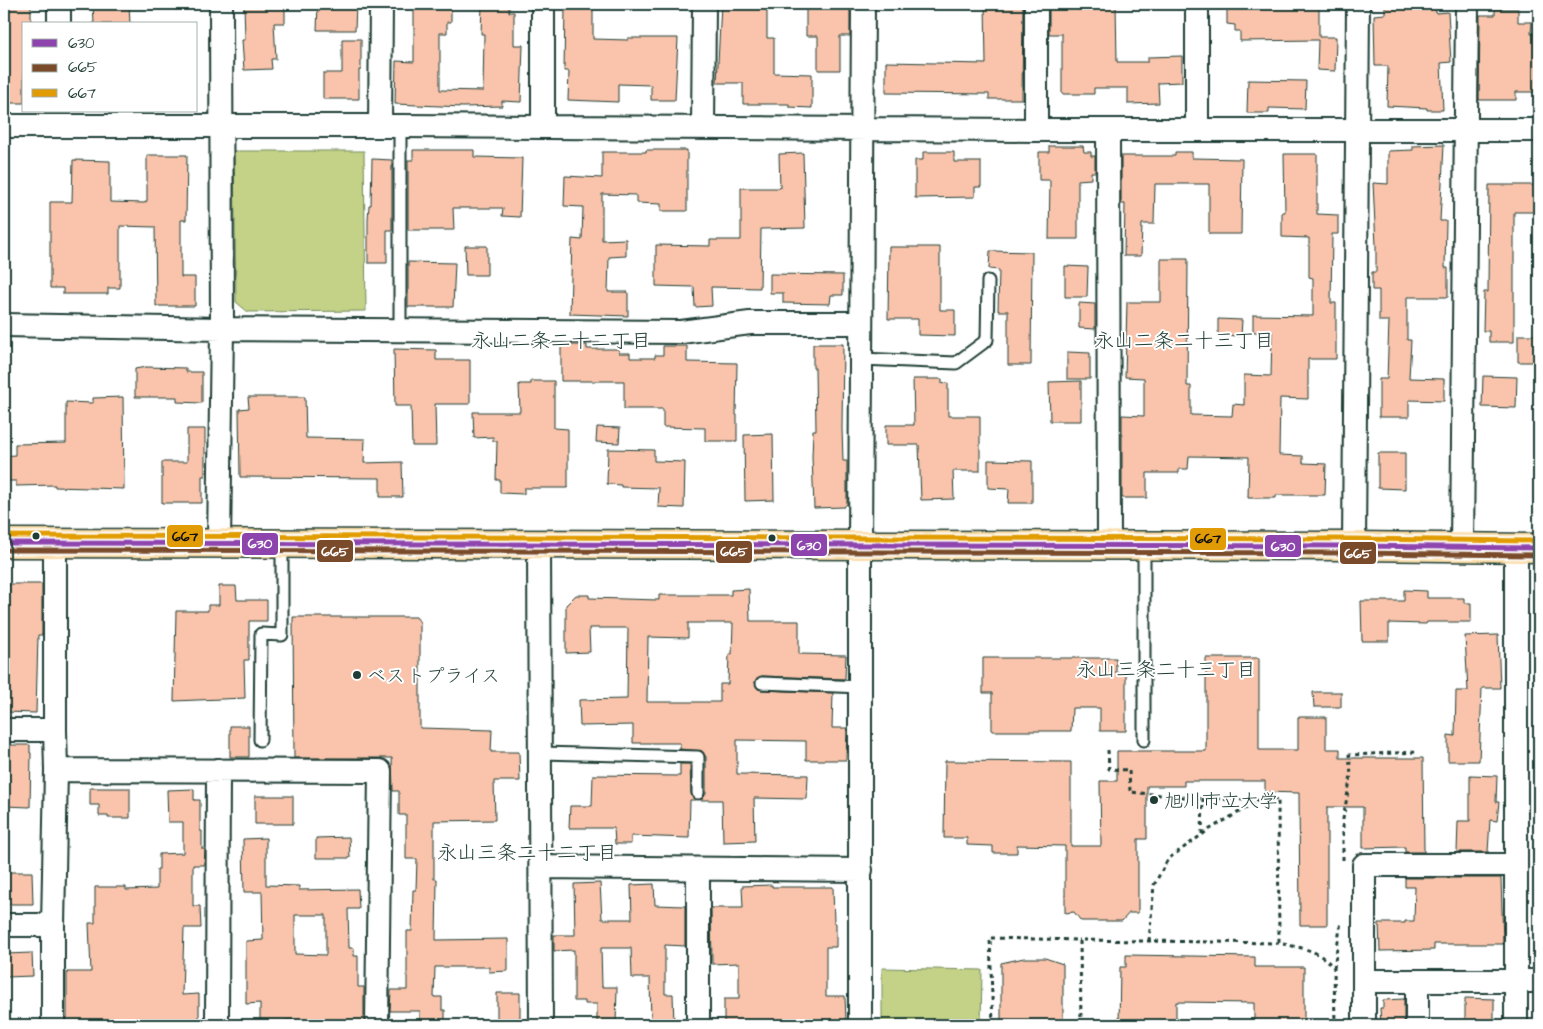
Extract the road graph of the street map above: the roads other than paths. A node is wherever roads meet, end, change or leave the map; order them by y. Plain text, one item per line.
1 (59, 4) edge
2 (221, 4) edge
3 (381, 4) edge
4 (543, 4) edge
5 (704, 4) edge
6 (863, 4) edge
7 (1036, 4) edge
8 (1197, 4) edge
9 (1358, 4) edge
10 (1467, 4) edge
11 (59, 22) edge
12 (58, 119) edge
13 (4, 126) edge
14 (390, 126) junction
15 (221, 127) junction
16 (543, 127) junction
17 (703, 128) junction
18 (862, 129) junction
19 (1036, 130) junction
20 (1108, 130) junction
21 (1197, 130) junction
22 (1358, 130) junction
23 (1466, 130) junction
24 (1539, 130) edge
25 (988, 282) dead end
26 (861, 323) junction
27 (4, 325) edge
28 (222, 329) junction
29 (400, 330) junction
30 (861, 359) junction
31 (4, 543) edge
32 (55, 543) junction
33 (219, 543) junction
34 (282, 544) junction
35 (539, 544) junction
36 (860, 546) junction
37 (1109, 546) junction
38 (1144, 546) junction
39 (1354, 546) junction
40 (1462, 547) junction
41 (1528, 548) edge
42 (762, 683) dead end
43 (861, 687) junction
44 (4, 730) edge
45 (55, 730) junction
46 (260, 740) dead end
47 (1144, 740) dead end
48 (541, 753) junction
49 (56, 770) junction
50 (218, 770) junction
51 (698, 794) dead end
52 (1516, 865) junction
53 (541, 867) junction
54 (698, 869) junction
55 (861, 870) junction
56 (4, 925) edge
57 (53, 925) junction
58 (1364, 981) junction
59 (1417, 981) junction
60 (1515, 981) junction
61 (1539, 981) edge
62 (53, 1025) edge
63 (217, 1025) edge
64 (377, 1025) edge
65 (541, 1025) edge
66 (698, 1025) edge
67 (860, 1025) edge
68 (1364, 1025) edge
69 (1417, 1025) edge
70 (1516, 1025) edge

1 - 11 street
2 - 15 street
3 - 14 street
4 - 16 street
5 - 17 street
6 - 18 street
7 - 19 street
8 - 21 street
9 - 22 street
10 - 23 street
12 - 13 street
12 - 15 street
14 - 15 street
14 - 16 street
14 - 29 lane
15 - 28 street
16 - 17 street
17 - 18 street
18 - 19 street
18 - 26 street
19 - 20 street
20 - 21 street
20 - 37 street
21 - 22 street
22 - 23 street
22 - 39 street
23 - 24 street
23 - 40 street
25 - 30 lane
26 - 29 street
26 - 30 street
27 - 28 street
28 - 29 street
28 - 33 street
30 - 36 street
31 - 32 highway
32 - 33 highway
32 - 45 street
33 - 34 highway
34 - 35 highway
34 - 46 lane
35 - 36 highway
35 - 48 street
36 - 37 highway
36 - 43 street
37 - 38 highway
38 - 39 highway
38 - 47 lane
39 - 40 highway
40 - 41 highway
41 - 52 street
42 - 43 lane
43 - 55 street
44 - 45 street
45 - 49 street
48 - 51 lane
48 - 53 street
49 - 50 street
49 - 57 street
50 - 63 street
50 - 64 street
52 - 58 street
52 - 60 street
53 - 54 street
53 - 65 street
54 - 55 street
54 - 66 street
55 - 67 street
56 - 57 street
57 - 62 street
58 - 59 street
58 - 68 street
59 - 60 street
59 - 69 street
60 - 61 street
60 - 70 street

